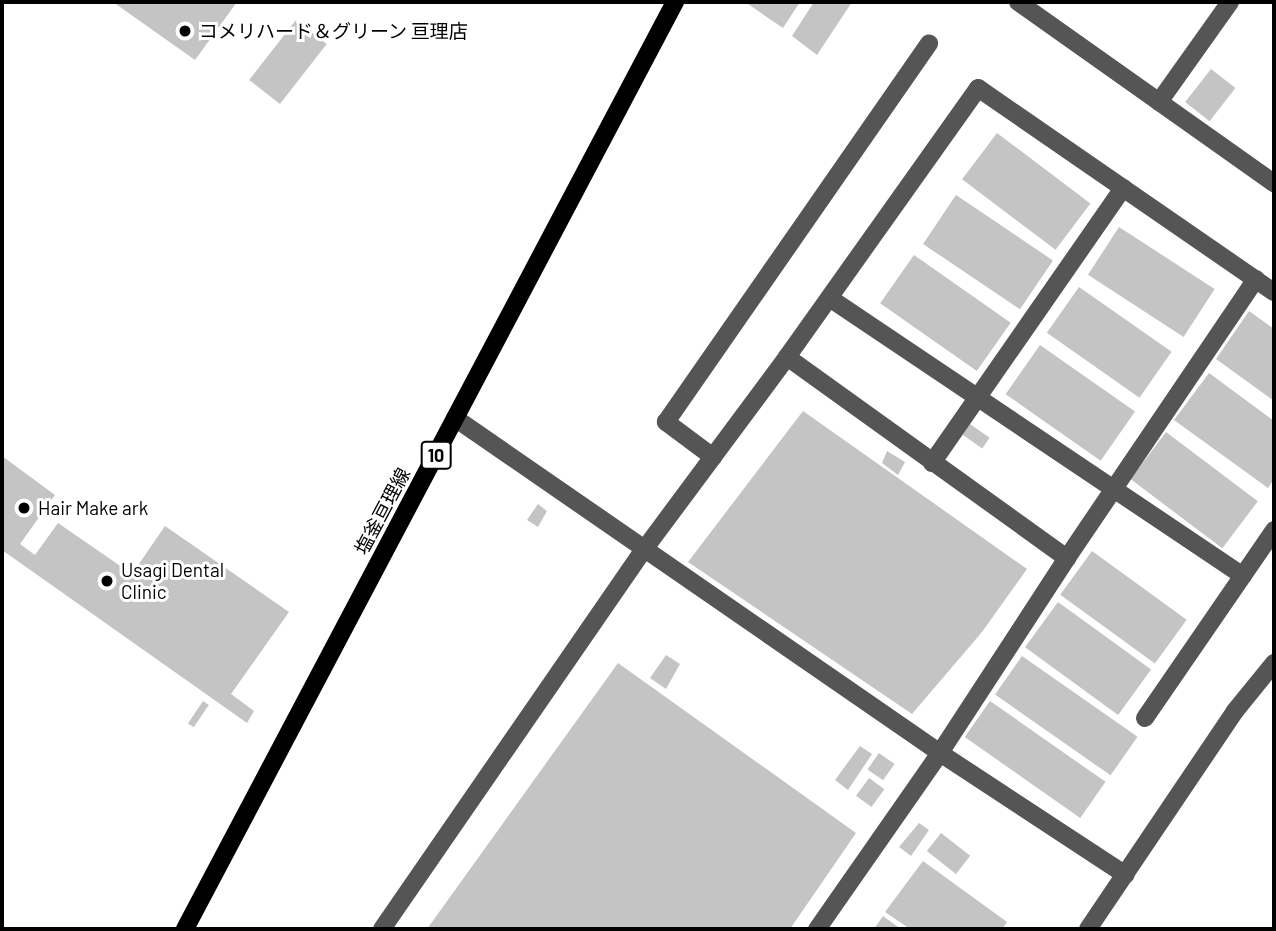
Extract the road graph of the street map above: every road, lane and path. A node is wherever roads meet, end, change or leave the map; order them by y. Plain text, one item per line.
1 (675, 2) edge
2 (1017, 2) edge
3 (1230, 2) edge
4 (929, 43) dead end
5 (1159, 102) junction
6 (1274, 183) edge
7 (1123, 188) junction
8 (1256, 279) junction
9 (1274, 292) edge
10 (831, 299) junction
11 (787, 357) junction
12 (976, 400) junction
13 (455, 418) junction
14 (713, 457) junction
15 (932, 463) junction
16 (1115, 490) junction
17 (1274, 530) edge
18 (646, 547) junction
19 (1067, 558) junction
20 (1242, 576) junction
21 (1274, 663) edge
22 (1145, 718) dead end
23 (940, 753) junction
24 (1126, 875) junction
25 (185, 929) edge
26 (382, 929) edge
27 (817, 929) edge
28 (1088, 929) edge

1 - 13 main road, 塩釜亘理線 / 10
2 - 5 street
3 - 5 street
4 - 14 street
5 - 6 street
7 - 8 street
7 - 10 street
7 - 12 street
8 - 9 street
8 - 16 street
10 - 11 street
10 - 12 street
11 - 14 street
11 - 15 street
12 - 15 street
12 - 16 street
13 - 18 street
13 - 25 main road, 塩釜亘理線 / 10
14 - 18 street
15 - 19 street
16 - 19 street
16 - 20 street
17 - 20 street
18 - 23 street
18 - 26 street
19 - 23 street
20 - 22 street
21 - 24 street
23 - 24 street
23 - 27 street
24 - 28 street

